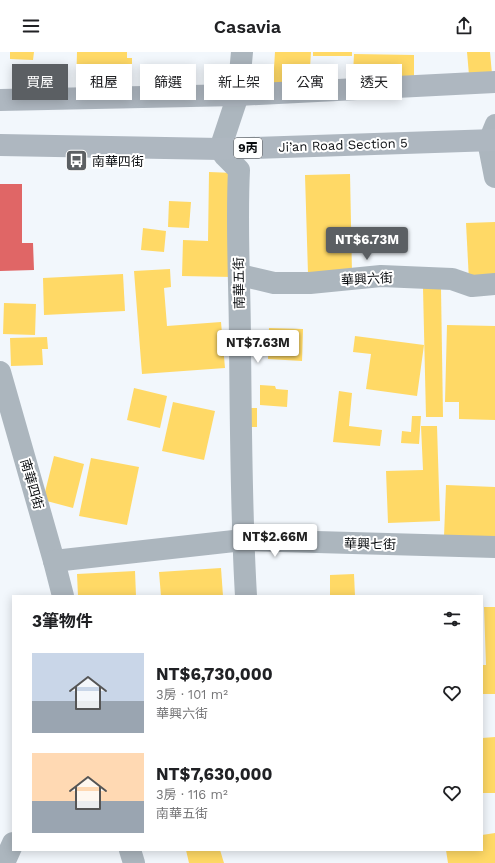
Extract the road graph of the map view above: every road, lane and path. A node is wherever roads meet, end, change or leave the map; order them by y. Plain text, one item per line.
1 (242, 52) edge
2 (241, 64) edge
3 (495, 82) edge
4 (274, 93) edge
5 (204, 96) edge
6 (0, 100) edge
7 (236, 100) edge
8 (493, 135) edge
9 (0, 145) edge
10 (220, 149) junction
11 (495, 177) edge
12 (240, 275) junction
13 (495, 284) edge
14 (0, 372) edge
15 (243, 540) junction
16 (495, 547) edge
17 (54, 561) junction
18 (63, 595) edge
19 (246, 595) edge
20 (0, 837) edge
21 (12, 843) edge
22 (12, 845) edge
23 (130, 851) edge
24 (4, 863) edge
25 (134, 863) edge

1 - 2 street
3 - 4 main road
5 - 6 main road
7 - 10 street
8 - 10 main road, Ji’an Road Section 5 / 9丙
8 - 11 street
9 - 10 main road, Ji’an Road Section 5 / 9丙
10 - 12 street, 南華五街
12 - 13 street, 華興六街
12 - 15 street, 南華五街
14 - 17 street, 南華四街
15 - 16 street, 華興七街
15 - 17 street, 華興七街
15 - 19 street, 南華五街
17 - 18 street, 南華四街
20 - 21 lane
22 - 24 street
23 - 25 street

